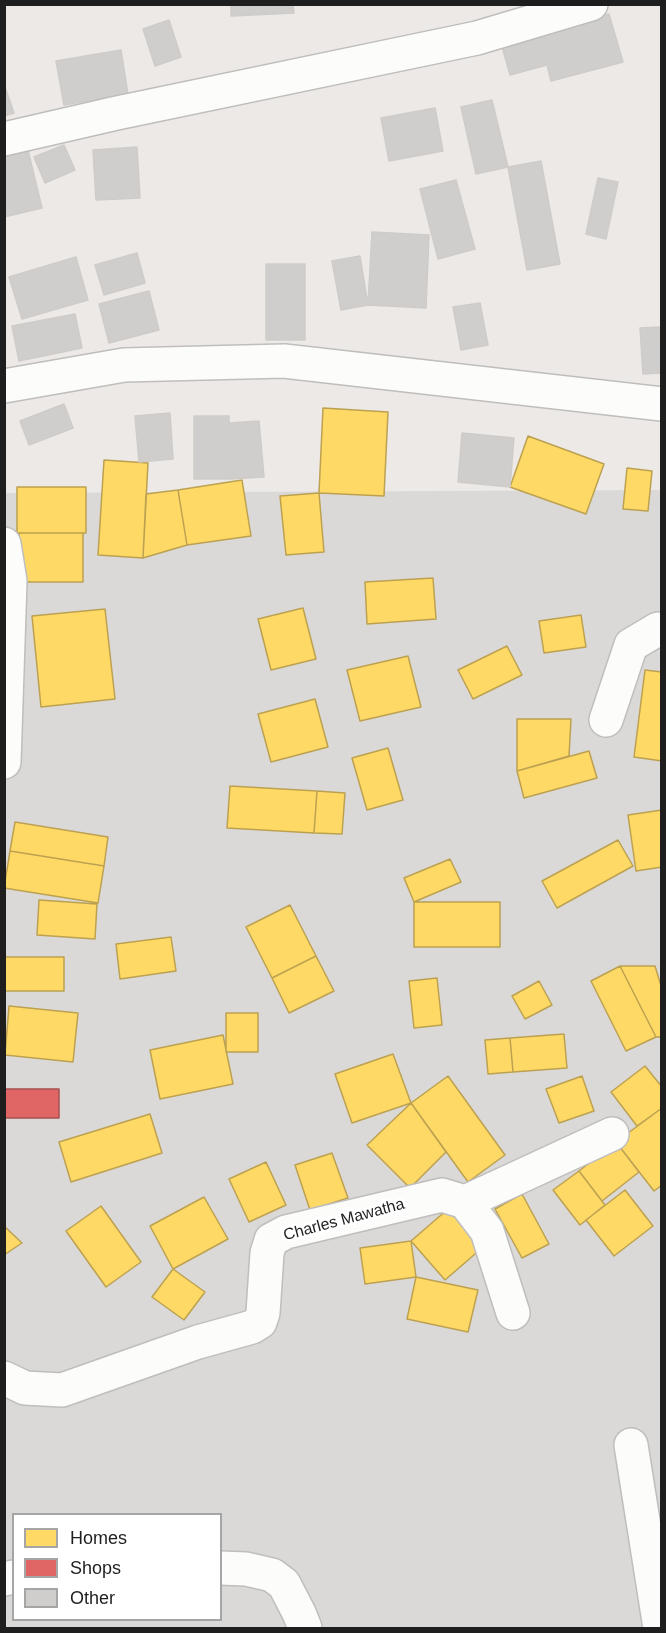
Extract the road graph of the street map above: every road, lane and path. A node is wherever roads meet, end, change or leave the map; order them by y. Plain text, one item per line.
1 (591, 4) edge
2 (4, 139) edge
3 (4, 386) edge
4 (662, 404) edge
5 (4, 544) edge
6 (660, 623) edge
7 (606, 720) dead end
8 (4, 762) edge
9 (612, 1134) dead end
10 (465, 1202) junction
11 (513, 1312) dead end
12 (4, 1378) edge
13 (631, 1445) dead end
14 (222, 1568) edge
15 (305, 1629) edge
16 (660, 1629) edge

1 - 2 street
3 - 4 street
5 - 8 street
6 - 7 street
9 - 10 street
10 - 11 street
10 - 12 street, Charles Mawatha
13 - 16 street
14 - 15 street

